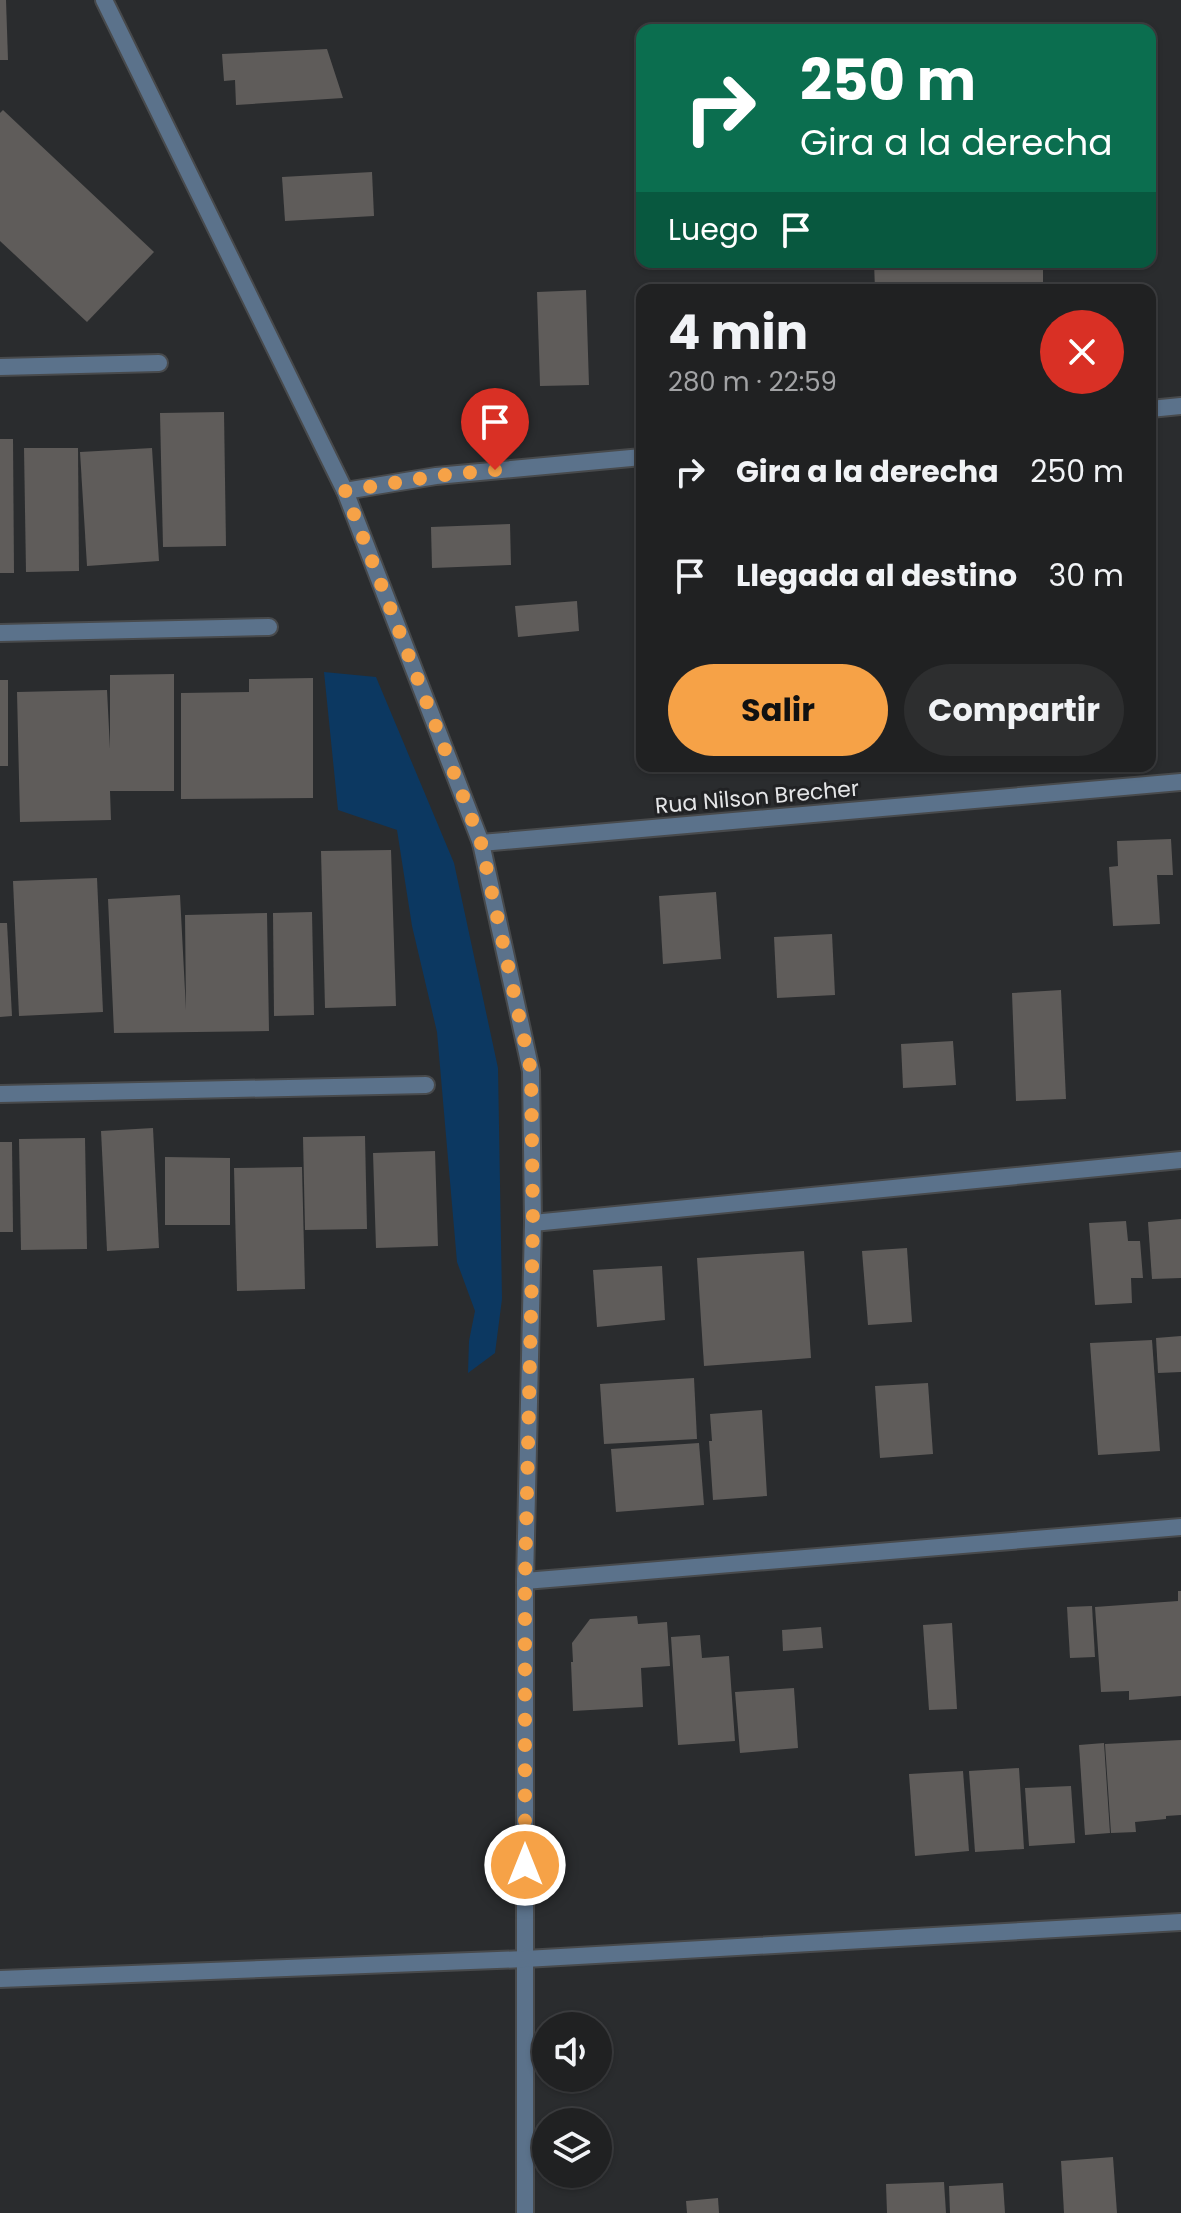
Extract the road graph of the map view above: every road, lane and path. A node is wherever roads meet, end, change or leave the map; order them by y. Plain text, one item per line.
1 (104, 0) edge
2 (159, 363) dead end
3 (0, 367) edge
4 (1181, 406) edge
5 (1156, 408) edge
6 (636, 458) edge
7 (345, 491) junction
8 (269, 627) dead end
9 (0, 633) edge
10 (1181, 782) edge
11 (481, 843) junction
12 (426, 1085) dead end
13 (0, 1094) edge
14 (1181, 1160) edge
15 (533, 1223) junction
16 (1181, 1527) edge
17 (525, 1581) junction
18 (1181, 1922) edge
19 (525, 1959) junction
20 (0, 1979) edge
21 (525, 2213) edge

1 - 7 street
2 - 3 street
4 - 5 street
6 - 7 street
7 - 11 street
8 - 9 street
10 - 11 street, Rua Nilson Brecher
11 - 15 street
12 - 13 street
14 - 15 street
15 - 17 street
16 - 17 street
17 - 19 street
18 - 19 street
19 - 20 street
19 - 21 street

